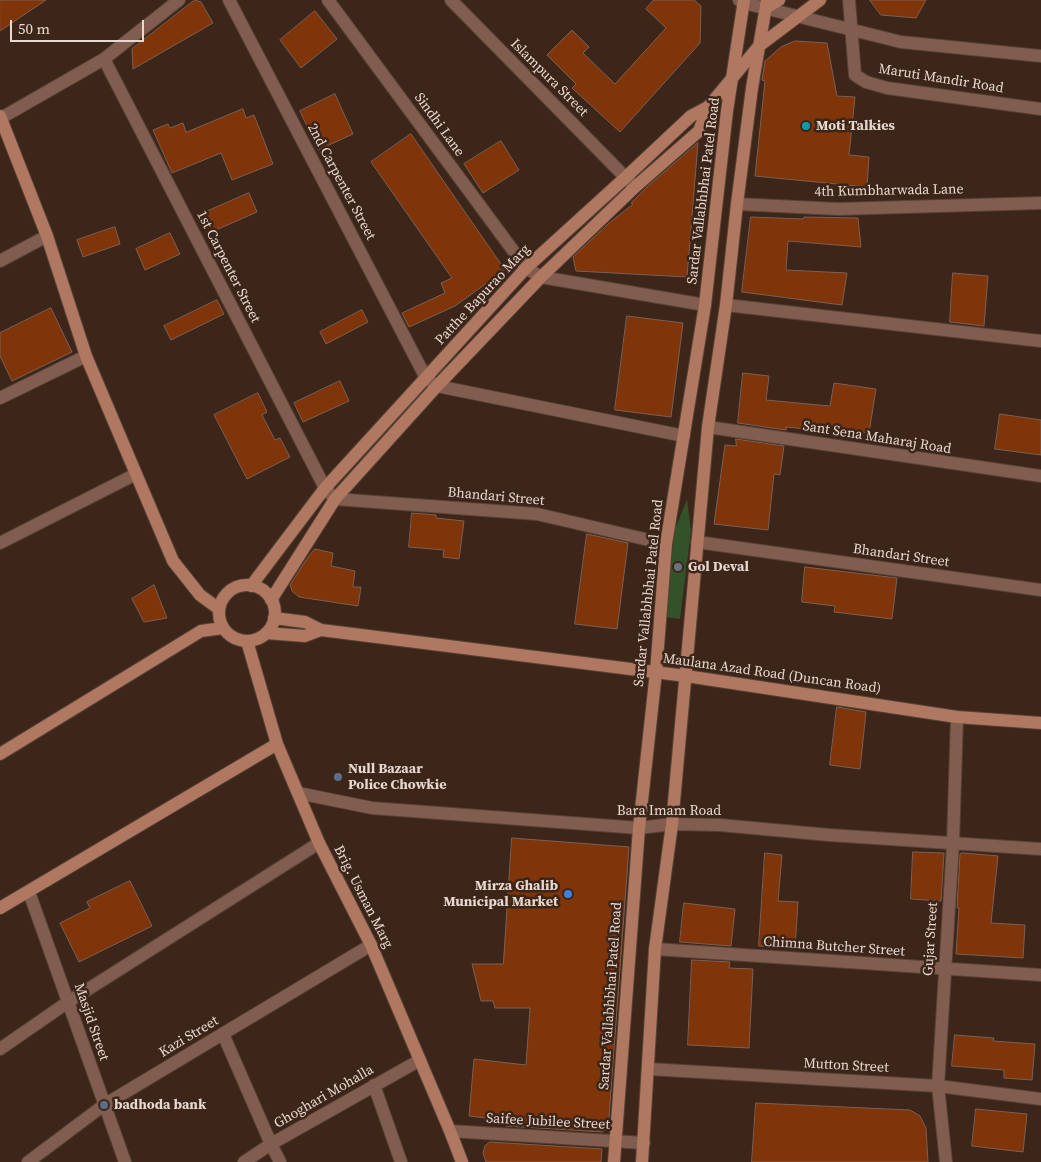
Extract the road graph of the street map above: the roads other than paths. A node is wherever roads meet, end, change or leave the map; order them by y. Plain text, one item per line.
1 (179, 0) edge
2 (229, 0) edge
3 (328, 0) edge
4 (451, 0) edge
5 (780, 0) edge
6 (820, 0) edge
7 (849, 0) edge
8 (742, 1) edge
9 (767, 4) edge
10 (800, 15) junction
11 (852, 29) junction
12 (759, 46) junction
13 (1041, 56) edge
14 (104, 59) junction
15 (733, 79) junction
16 (708, 108) junction
17 (1041, 109) edge
18 (1, 117) edge
19 (626, 177) junction
20 (635, 187) junction
21 (737, 204) junction
22 (1041, 204) edge
23 (47, 236) junction
24 (0, 261) edge
25 (526, 268) junction
26 (541, 277) junction
27 (705, 305) junction
28 (726, 306) junction
29 (1041, 341) edge
30 (86, 356) junction
31 (426, 378) junction
32 (437, 386) junction
33 (0, 398) edge
34 (708, 427) junction
35 (684, 436) junction
36 (136, 474) junction
37 (1041, 476) edge
38 (324, 488) junction
39 (335, 499) junction
40 (697, 542) junction
41 (0, 543) edge
42 (666, 544) junction
43 (251, 586) junction
44 (1041, 590) edge
45 (271, 600) junction
46 (219, 609) junction
47 (274, 618) junction
48 (223, 628) junction
49 (321, 630) junction
50 (266, 633) junction
51 (247, 641) junction
52 (656, 672) junction
53 (686, 676) junction
54 (957, 717) junction
55 (1041, 722) edge
56 (277, 744) junction
57 (0, 754) edge
58 (298, 793) junction
59 (672, 824) junction
60 (639, 828) junction
61 (319, 843) junction
62 (953, 843) junction
63 (1041, 849) edge
64 (29, 892) junction
65 (0, 908) edge
66 (371, 945) junction
67 (654, 948) junction
68 (944, 970) junction
69 (1041, 975) edge
70 (68, 1002) junction
71 (223, 1034) junction
72 (0, 1049) edge
73 (420, 1060) junction
74 (649, 1069) junction
75 (374, 1086) junction
76 (938, 1086) junction
77 (1041, 1098) edge
78 (104, 1105) junction
79 (450, 1132) junction
80 (616, 1142) junction
81 (644, 1143) junction
82 (271, 1144) junction
83 (28, 1162) edge
84 (125, 1162) edge
85 (244, 1162) edge
86 (280, 1162) edge
87 (401, 1162) edge
88 (462, 1162) edge
89 (614, 1162) edge
90 (642, 1162) edge
91 (946, 1162) edge

1 - 14 street
2 - 31 street, 2nd Carpenter Street
3 - 25 street, Sindhi Lane
4 - 19 street, Islampura Street
5 - 9 street
6 - 10 street
7 - 11 street
8 - 9 street
8 - 15 street, Sardar Vallabhbhai Patel Road
9 - 10 street
9 - 12 street
10 - 11 street
10 - 12 street
11 - 13 street
11 - 17 street, Maruti Mandir Road
12 - 15 street, Patthe Bapurao Marg
12 - 21 street
14 - 18 street
14 - 38 street, 1st Carpenter Street
15 - 16 street, Patthe Bapurao Marg
15 - 27 street, Sardar Vallabhbhai Patel Road
16 - 19 street, Patthe Bapurao Marg
16 - 20 street
18 - 23 street
19 - 20 street, Islampura Street
19 - 25 street, Patthe Bapurao Marg
20 - 26 street
21 - 22 street, 4th Kumbharwada Lane
21 - 28 street
23 - 24 street
23 - 30 street
25 - 26 street
25 - 31 street, Patthe Bapurao Marg
26 - 27 street
26 - 32 street
27 - 35 street, Sardar Vallabhbhai Patel Road
28 - 29 street
28 - 34 street
30 - 33 street
30 - 36 street
31 - 32 street
31 - 38 street, Patthe Bapurao Marg
32 - 35 street
32 - 39 street
34 - 37 street, Sant Sena Maharaj Road
34 - 40 street
35 - 42 street, Sardar Vallabhbhai Patel Road
36 - 41 street
36 - 46 street
38 - 39 street
38 - 43 street, Patthe Bapurao Marg
39 - 42 street, Bhandari Street
39 - 45 street
40 - 44 street, Bhandari Street
40 - 53 street
42 - 52 street, Sardar Vallabhbhai Patel Road
43 - 45 street
43 - 46 street
45 - 47 street
46 - 48 street
47 - 49 street
47 - 50 street
48 - 51 street
48 - 57 street
49 - 50 street
49 - 52 street, Maulana Azad Road (Duncan Road)
50 - 51 street
51 - 56 street, Brig. Usman Marg
52 - 53 street, Maulana Azad Road (Duncan Road)
52 - 60 street, Sardar Vallabhbhai Patel Road
53 - 54 street, Maulana Azad Road (Duncan Road)
53 - 59 street
54 - 55 street, Maulana Azad Road (Duncan Road)
54 - 62 street, Gujar Street
56 - 58 street, Brig. Usman Marg
56 - 64 street
58 - 60 street, Bara Imam Road
58 - 61 street, Brig. Usman Marg
59 - 60 street, Bara Imam Road
59 - 62 street, Bara Imam Road
59 - 67 street
60 - 80 street, Sardar Vallabhbhai Patel Road
61 - 66 street, Brig. Usman Marg
61 - 70 street
62 - 63 street, Bara Imam Road
62 - 68 street, Gujar Street
64 - 65 street
64 - 70 street, Masjid Street
66 - 71 street, Kazi Street
66 - 73 street, Brig. Usman Marg
67 - 68 street, Chimna Butcher Street
67 - 74 street
68 - 69 street, Chimna Butcher Street
68 - 76 street, Gujar Street
70 - 72 street
70 - 78 street, Masjid Street
71 - 78 street, Kazi Street
71 - 82 street
73 - 75 street, Ghoghari Mohalla
73 - 79 street, Brig. Usman Marg
74 - 76 street, Mutton Street
74 - 81 street
75 - 82 street, Ghoghari Mohalla
75 - 87 street
76 - 77 street, Mutton Street
76 - 91 street, Gujar Street
78 - 83 street, Kazi Street
78 - 84 street, Masjid Street
79 - 80 street, Saifee Jubilee Street
79 - 88 street, Brig. Usman Marg
80 - 81 street, Saifee Jubilee Street
80 - 89 street, Sardar Vallabhbhai Patel Road
81 - 90 street
82 - 85 street, Ghoghari Mohalla
82 - 86 street

